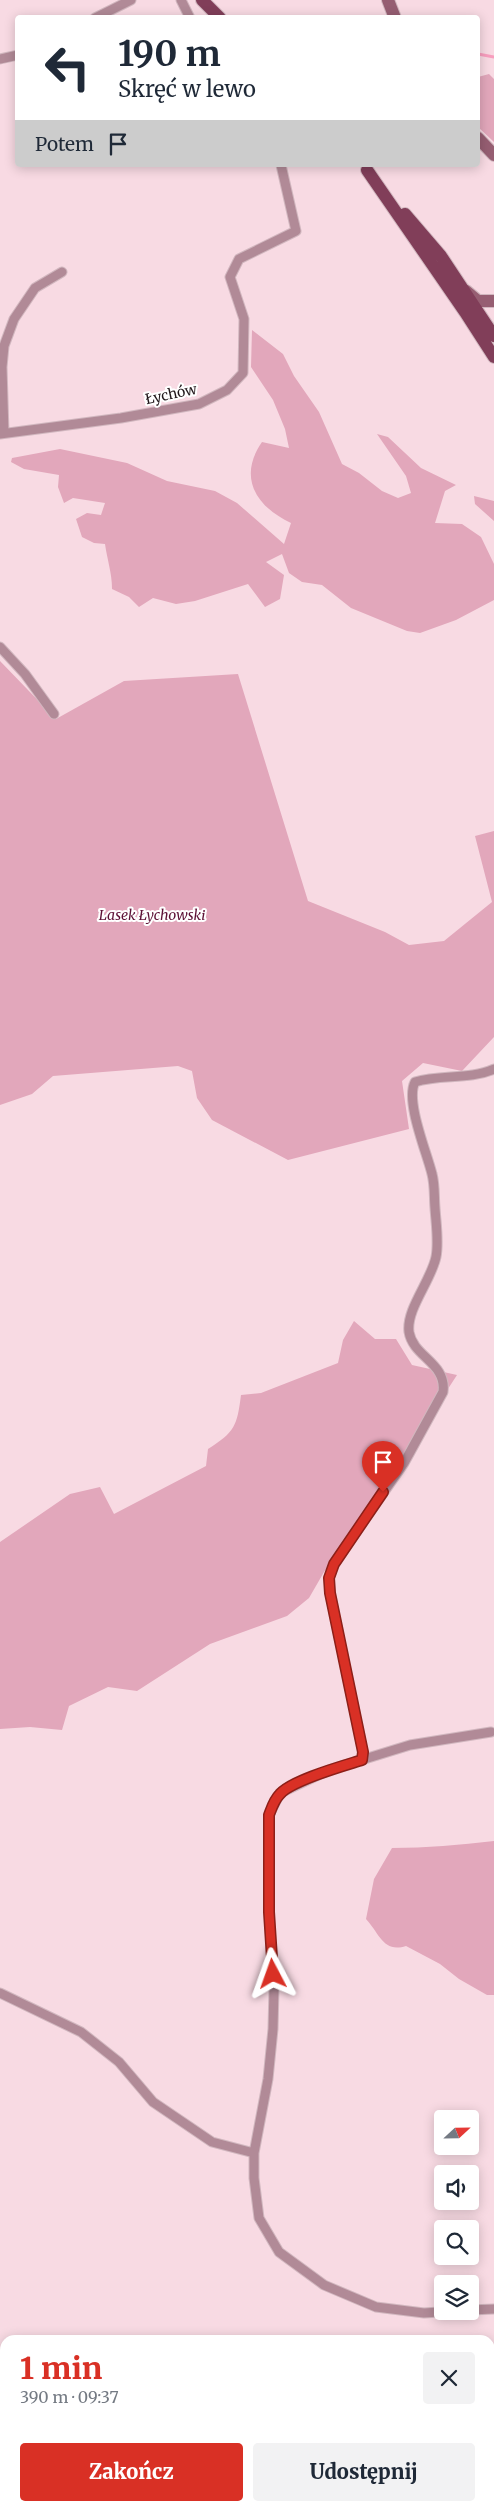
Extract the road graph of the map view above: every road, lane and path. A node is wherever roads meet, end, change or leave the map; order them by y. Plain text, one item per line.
1 (131, 0) edge
2 (181, 0) edge
3 (202, 0) edge
4 (388, 0) edge
5 (101, 15) edge
6 (188, 15) edge
7 (217, 15) edge
8 (394, 15) edge
9 (15, 55) edge
10 (0, 59) edge
11 (480, 140) edge
12 (494, 155) edge
13 (281, 167) edge
14 (365, 168) edge
15 (62, 272) dead end
16 (464, 290) junction
17 (494, 301) edge
18 (465, 312) junction
19 (493, 331) edge
20 (494, 350) edge
21 (494, 357) edge
22 (2, 434) edge
23 (0, 647) edge
24 (54, 714) dead end
25 (494, 1069) edge
26 (491, 1732) dead end
27 (362, 1760) junction
28 (0, 1994) edge
29 (254, 2153) junction
30 (494, 2309) edge
31 (479, 2310) edge
32 (434, 2312) edge

1 - 5 street
2 - 6 street
3 - 7 main road
4 - 8 main road
9 - 10 street
11 - 12 main road
13 - 22 street, Łychów
14 - 16 main road
14 - 18 main road
15 - 22 street, Łychów
16 - 17 main road
16 - 19 main road
18 - 19 main road
18 - 21 main road
19 - 20 main road
23 - 24 street
25 - 27 street
26 - 27 street
27 - 29 street
28 - 29 street
29 - 32 street
30 - 31 street

